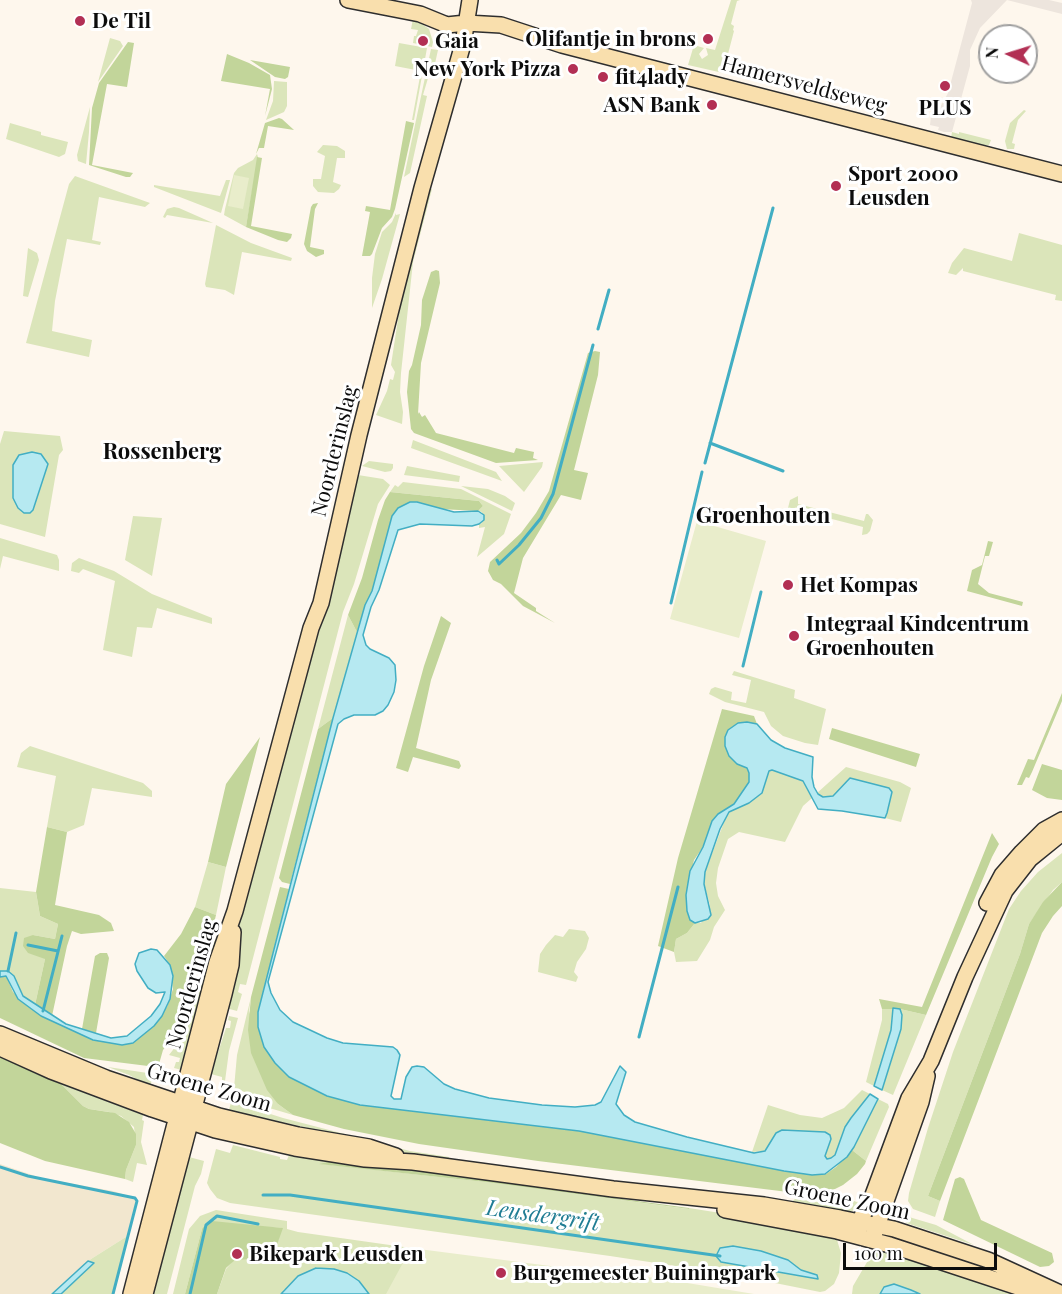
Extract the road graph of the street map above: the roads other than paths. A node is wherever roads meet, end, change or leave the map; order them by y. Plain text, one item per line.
1 (348, 0) edge
2 (470, 0) edge
3 (466, 23) junction
4 (1062, 174) edge
5 (1062, 820) edge
6 (1062, 833) edge
7 (965, 978) junction
8 (0, 1034) edge
9 (0, 1048) edge
10 (931, 1061) junction
11 (186, 1113) junction
12 (855, 1228) junction
13 (875, 1233) junction
14 (131, 1294) edge
15 (145, 1294) edge
16 (1039, 1294) edge
17 (1062, 1294) edge

1 - 3 main road, Hamersveldseweg
2 - 3 main road, Noorderinslag
3 - 4 main road, Hamersveldseweg
3 - 11 main road, Noorderinslag
5 - 7 main road
6 - 7 main road
7 - 10 main road
8 - 11 main road, Groene Zoom
9 - 11 main road, Groene Zoom
10 - 12 main road
10 - 13 main road
11 - 12 main road, Groene Zoom
11 - 14 main road
11 - 15 main road
12 - 13 main road, Groene Zoom
13 - 16 main road, Groene Zoom
13 - 17 main road, Groene Zoom

